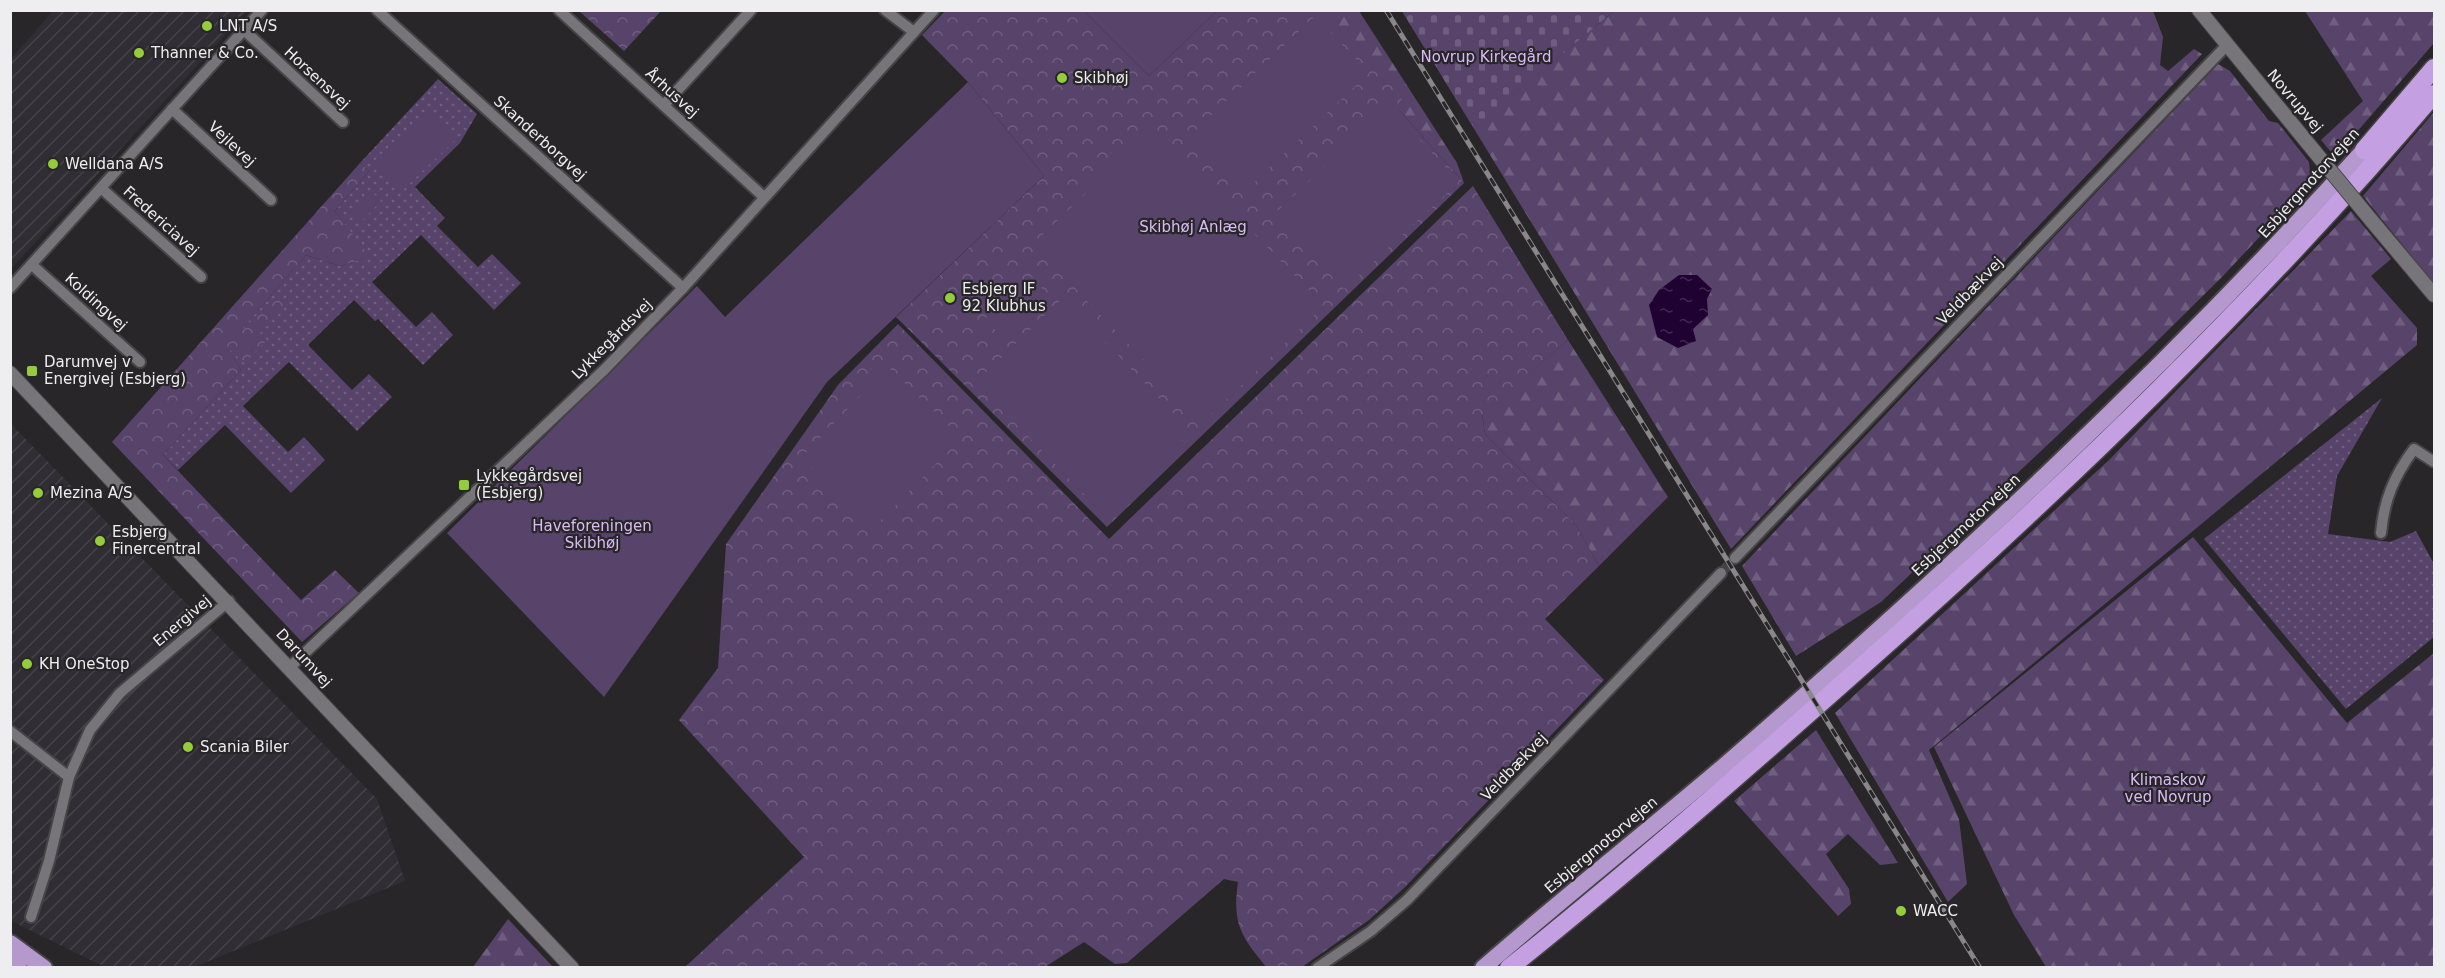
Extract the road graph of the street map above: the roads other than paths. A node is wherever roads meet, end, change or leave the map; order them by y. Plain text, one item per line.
1 (262, 10) edge
2 (377, 10) edge
3 (559, 10) edge
4 (751, 10) edge
5 (885, 10) edge
6 (934, 10) edge
7 (2199, 10) edge
8 (244, 30) junction
9 (914, 32) junction
10 (2227, 45) junction
11 (2434, 68) edge
12 (2434, 94) edge
13 (664, 105) junction
14 (172, 109) junction
15 (343, 122) dead end
16 (2364, 150) joint
17 (101, 188) junction
18 (764, 197) junction
19 (271, 200) dead end
20 (32, 265) junction
21 (201, 277) dead end
22 (10, 288) edge
23 (683, 288) junction
24 (2434, 295) edge
25 (140, 362) dead end
26 (10, 373) edge
27 (2434, 462) edge
28 (2381, 533) dead end
29 (1735, 558) tunnel mouth
30 (1721, 573) tunnel mouth
31 (229, 601) junction
32 (290, 667) junction
33 (10, 731) edge
34 (69, 777) junction
35 (31, 917) dead end
36 (10, 943) edge
37 (1506, 959) edge
38 (10, 962) edge
39 (19, 968) edge
40 (44, 968) edge
41 (572, 968) edge
42 (1317, 968) edge
43 (1478, 968) edge
44 (1483, 968) edge

1 - 8 street
2 - 23 street, Skanderborgvej
3 - 13 street, Århusvej
4 - 13 street
5 - 9 street
6 - 9 street, Lykkegårdsvej
7 - 10 street, Novrupvej
8 - 14 street
8 - 15 street, Horsensvej
9 - 18 street, Lykkegårdsvej
10 - 24 street, Novrupvej, bridge
10 - 29 street, Veldbækvej
11 - 16 highway, Esbjergmotorvejen
12 - 37 highway, Esbjergmotorvejen
13 - 18 street, Århusvej
14 - 17 street
14 - 19 street, Vejlevej
16 - 37 highway, Esbjergmotorvejen
17 - 20 street
17 - 21 street, Fredericiavej
18 - 23 street, Lykkegårdsvej
20 - 22 street
20 - 25 street, Koldingvej
23 - 32 street, Lykkegårdsvej
26 - 31 street, Darumvej
27 - 28 street
30 - 42 street, Veldbækvej
31 - 32 street, Darumvej
31 - 34 street, Energivej
32 - 41 street, Darumvej
33 - 34 street
34 - 35 street, Energivej
36 - 40 highway
37 - 43 highway
37 - 44 highway, Esbjergmotorvejen
38 - 39 highway

